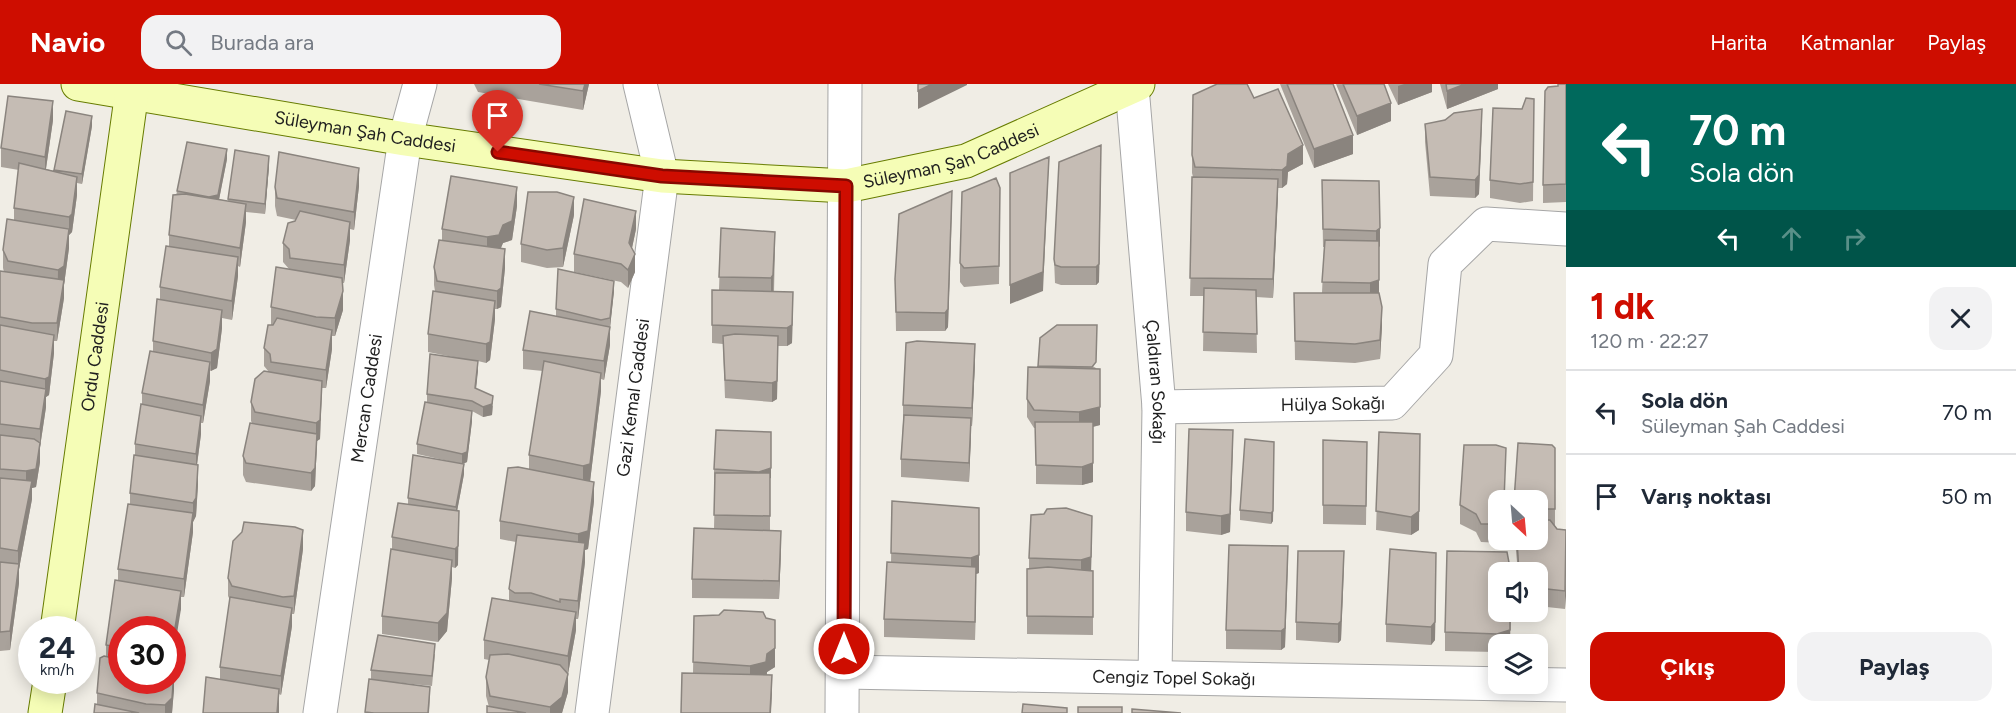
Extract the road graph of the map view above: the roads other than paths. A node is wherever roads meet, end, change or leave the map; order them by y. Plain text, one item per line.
1 (78, 84) edge
2 (420, 84) edge
3 (640, 84) edge
4 (845, 84) edge
5 (1135, 85) edge
6 (132, 89) edge
7 (405, 139) junction
8 (662, 176) junction
9 (846, 186) junction
10 (1566, 229) edge
11 (1159, 407) junction
12 (59, 616) edge
13 (844, 672) junction
14 (1155, 677) junction
15 (1566, 685) edge
16 (48, 694) edge
17 (1504, 699) edge
18 (45, 713) edge
19 (320, 713) edge
20 (592, 713) edge
21 (842, 713) edge

1 - 6 street, Süleyman Şah Caddesi
2 - 7 street, Mercan Caddesi
3 - 8 street, Gazi Kemal Caddesi
4 - 9 street
5 - 9 street, Süleyman Şah Caddesi
5 - 11 street, Çaldıran Sokağı
6 - 7 street, Süleyman Şah Caddesi
6 - 12 street, Ordu Caddesi
7 - 8 street, Süleyman Şah Caddesi
7 - 19 street, Mercan Caddesi
8 - 9 street, Süleyman Şah Caddesi
8 - 20 street, Gazi Kemal Caddesi
9 - 13 street
10 - 11 street, Hülya Sokağı
11 - 14 street, Çaldıran Sokağı
13 - 14 street, Cengiz Topel Sokağı
13 - 21 street
14 - 17 street, Cengiz Topel Sokağı
15 - 17 street, Cengiz Topel Sokağı
16 - 18 street

